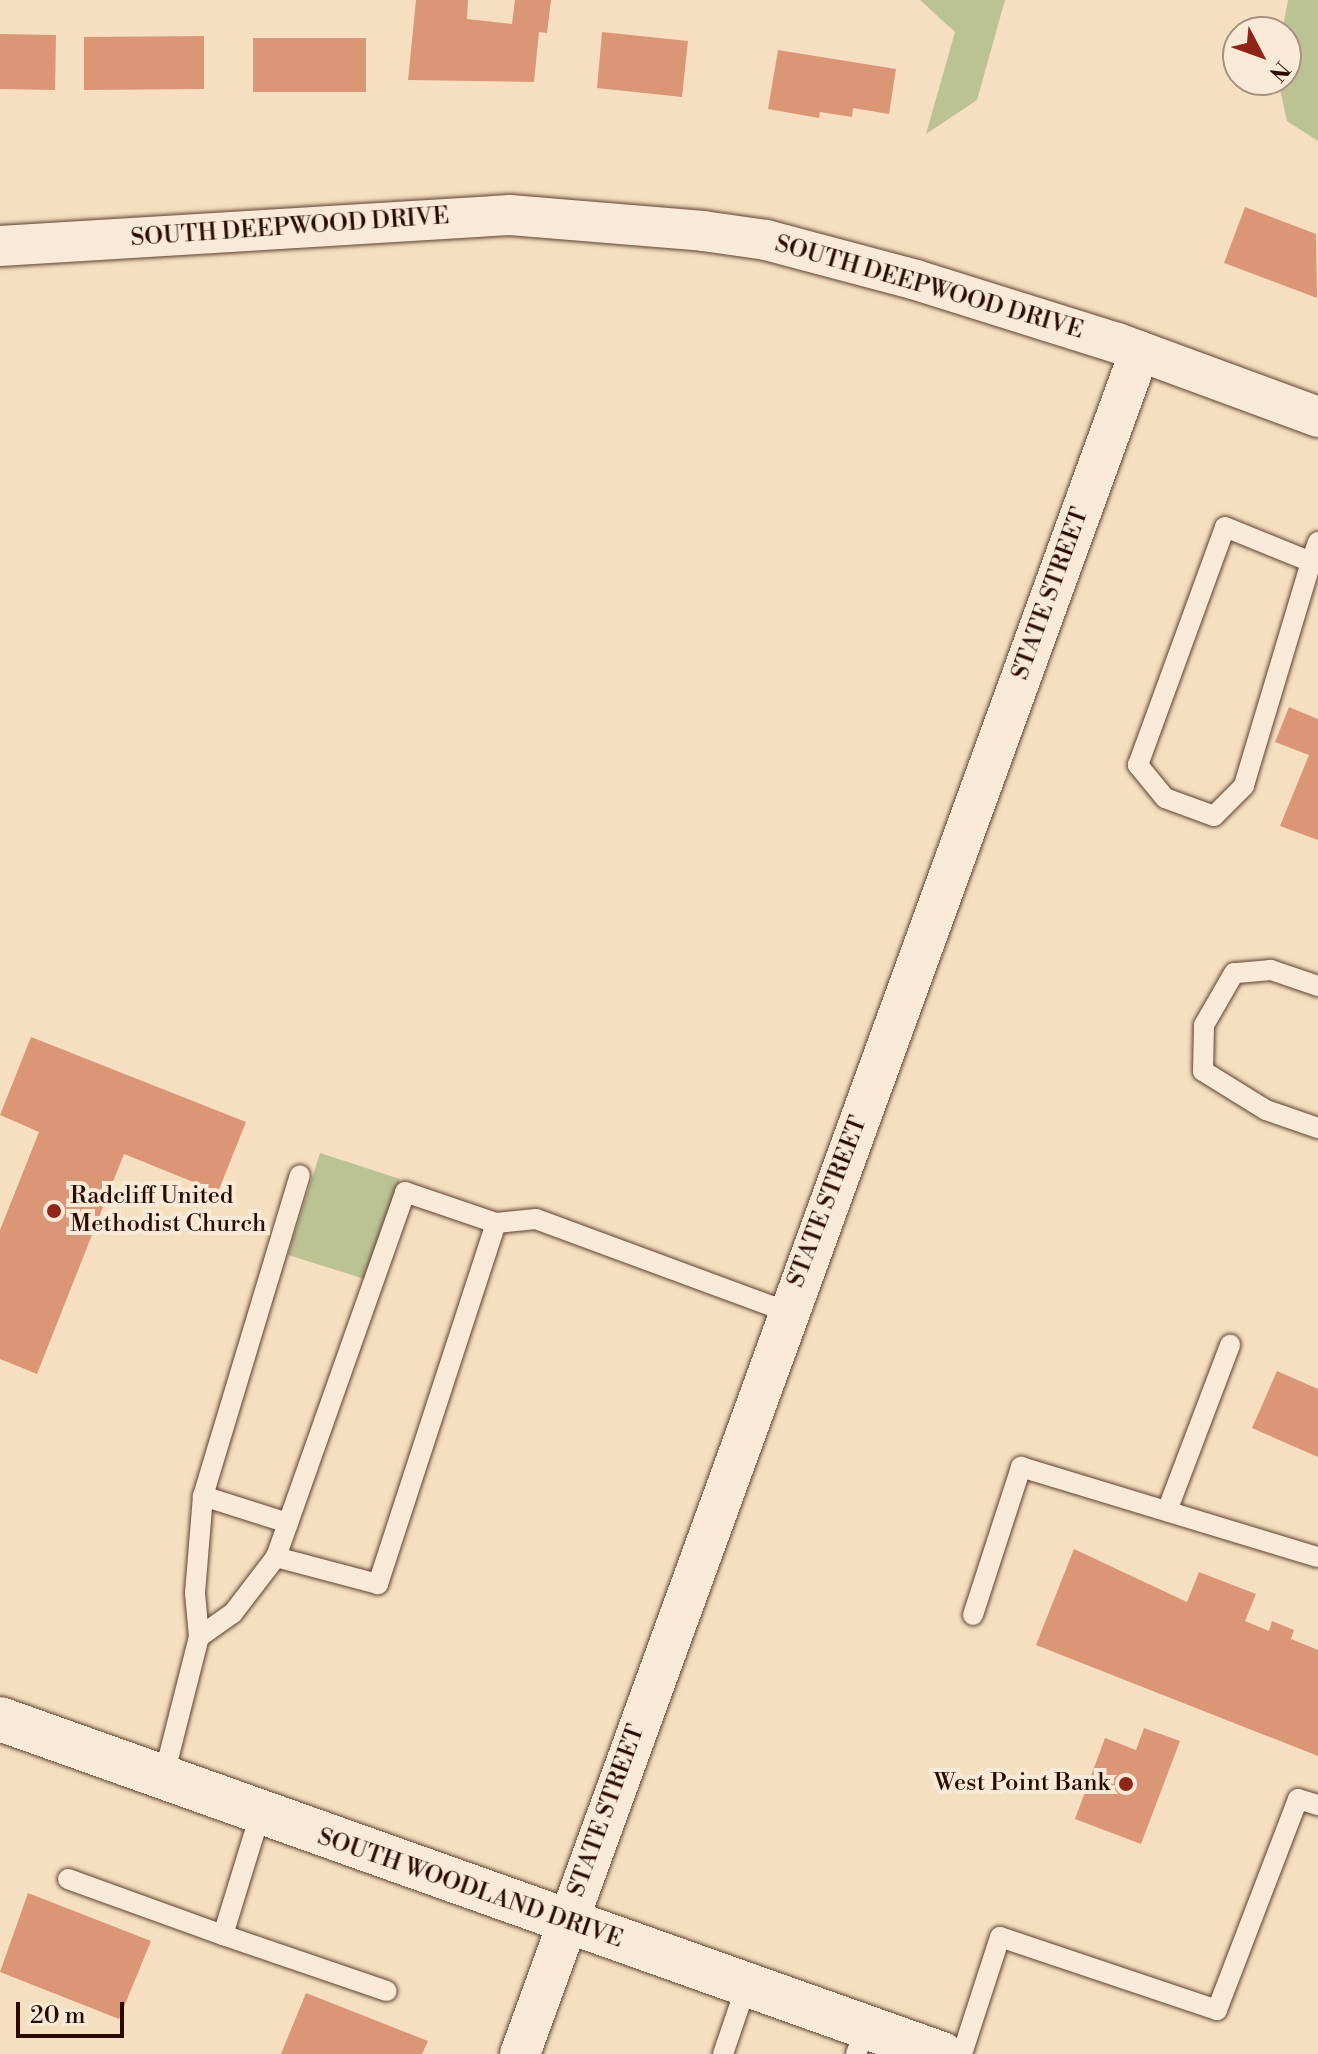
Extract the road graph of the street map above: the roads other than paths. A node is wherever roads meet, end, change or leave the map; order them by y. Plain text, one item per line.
1 (0, 246) edge
2 (1140, 351) junction
3 (1318, 417) edge
4 (1318, 542) edge
5 (1314, 563) edge
6 (1318, 986) edge
7 (1318, 1128) edge
8 (300, 1175) dead end
9 (496, 1223) junction
10 (787, 1312) junction
11 (1230, 1345) dead end
12 (203, 1496) junction
13 (1167, 1511) junction
14 (288, 1523) junction
15 (276, 1557) junction
16 (1318, 1557) edge
17 (973, 1615) dead end
18 (199, 1637) junction
19 (0, 1719) edge
20 (163, 1779) junction
21 (1318, 1805) edge
22 (260, 1815) junction
23 (68, 1879) dead end
24 (566, 1922) junction
25 (223, 1935) junction
26 (746, 1987) junction
27 (387, 1991) dead end
28 (860, 2042) edge
29 (520, 2054) edge
30 (723, 2054) edge
31 (942, 2054) edge
32 (962, 2054) edge

1 - 2 street, SOUTH DEEPWOOD DRIVE
2 - 3 street, SOUTH DEEPWOOD DRIVE
2 - 10 street, STATE STREET
4 - 5 lane
5 - 5 lane
6 - 7 lane
8 - 12 lane
9 - 10 lane
9 - 14 lane
9 - 15 lane
10 - 24 street, STATE STREET
11 - 13 lane
12 - 14 lane
12 - 18 lane
13 - 16 lane
13 - 17 lane
14 - 15 lane
15 - 18 lane
18 - 20 lane
19 - 20 street, SOUTH WOODLAND DRIVE
20 - 22 street, SOUTH WOODLAND DRIVE
21 - 32 lane
22 - 24 street, SOUTH WOODLAND DRIVE
22 - 25 lane
23 - 25 lane
24 - 26 street, SOUTH WOODLAND DRIVE
24 - 29 street, STATE STREET
25 - 27 lane
26 - 28 street, SOUTH WOODLAND DRIVE
26 - 30 lane
28 - 31 street, SOUTH WOODLAND DRIVE

